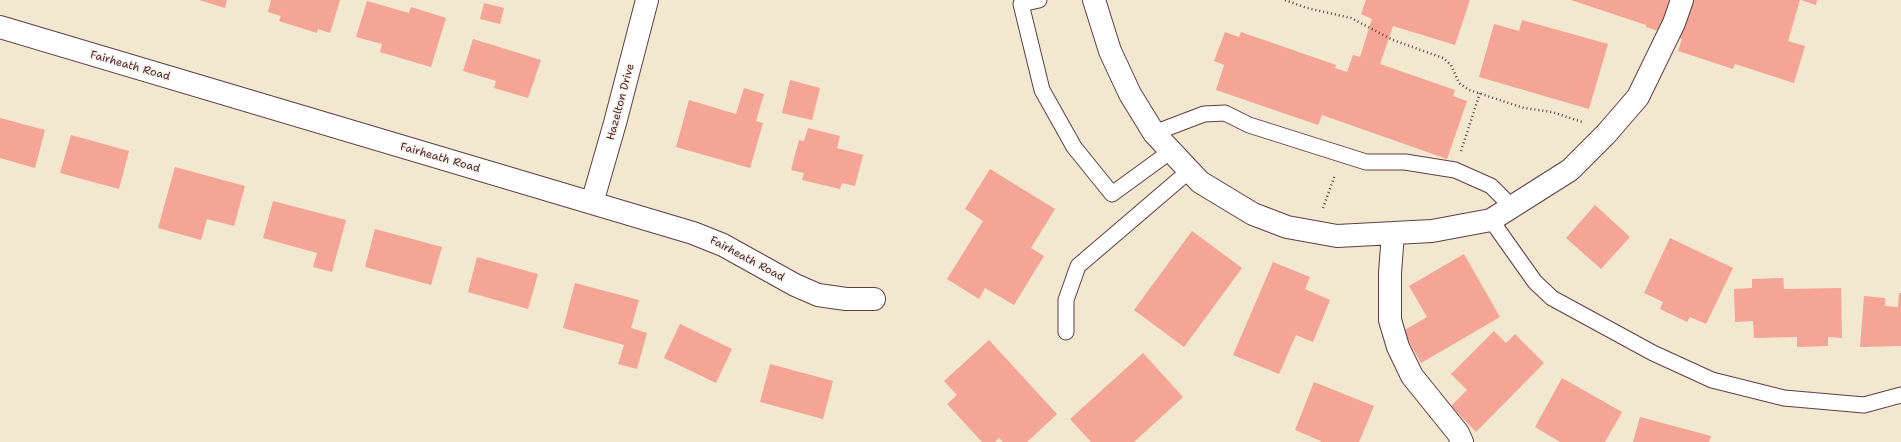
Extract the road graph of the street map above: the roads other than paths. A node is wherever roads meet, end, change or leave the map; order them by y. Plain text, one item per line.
1 (647, 0) edge
2 (1039, 0) edge
3 (1094, 0) edge
4 (1682, 0) edge
5 (0, 27) edge
6 (1154, 133) junction
7 (1171, 151) junction
8 (1189, 172) junction
9 (592, 203) junction
10 (1512, 206) junction
11 (1491, 220) junction
12 (1393, 233) junction
13 (874, 299) dead end
14 (1066, 332) dead end
15 (1901, 395) edge
16 (1462, 442) edge

1 - 9 street, Hazelton Drive
2 - 7 lane
3 - 6 street
4 - 10 street
5 - 9 street, Fairheath Road
6 - 7 street
6 - 10 lane
7 - 8 street
8 - 12 street
8 - 14 lane
9 - 13 street, Fairheath Road
10 - 11 street
11 - 12 street
11 - 15 lane
12 - 16 street

